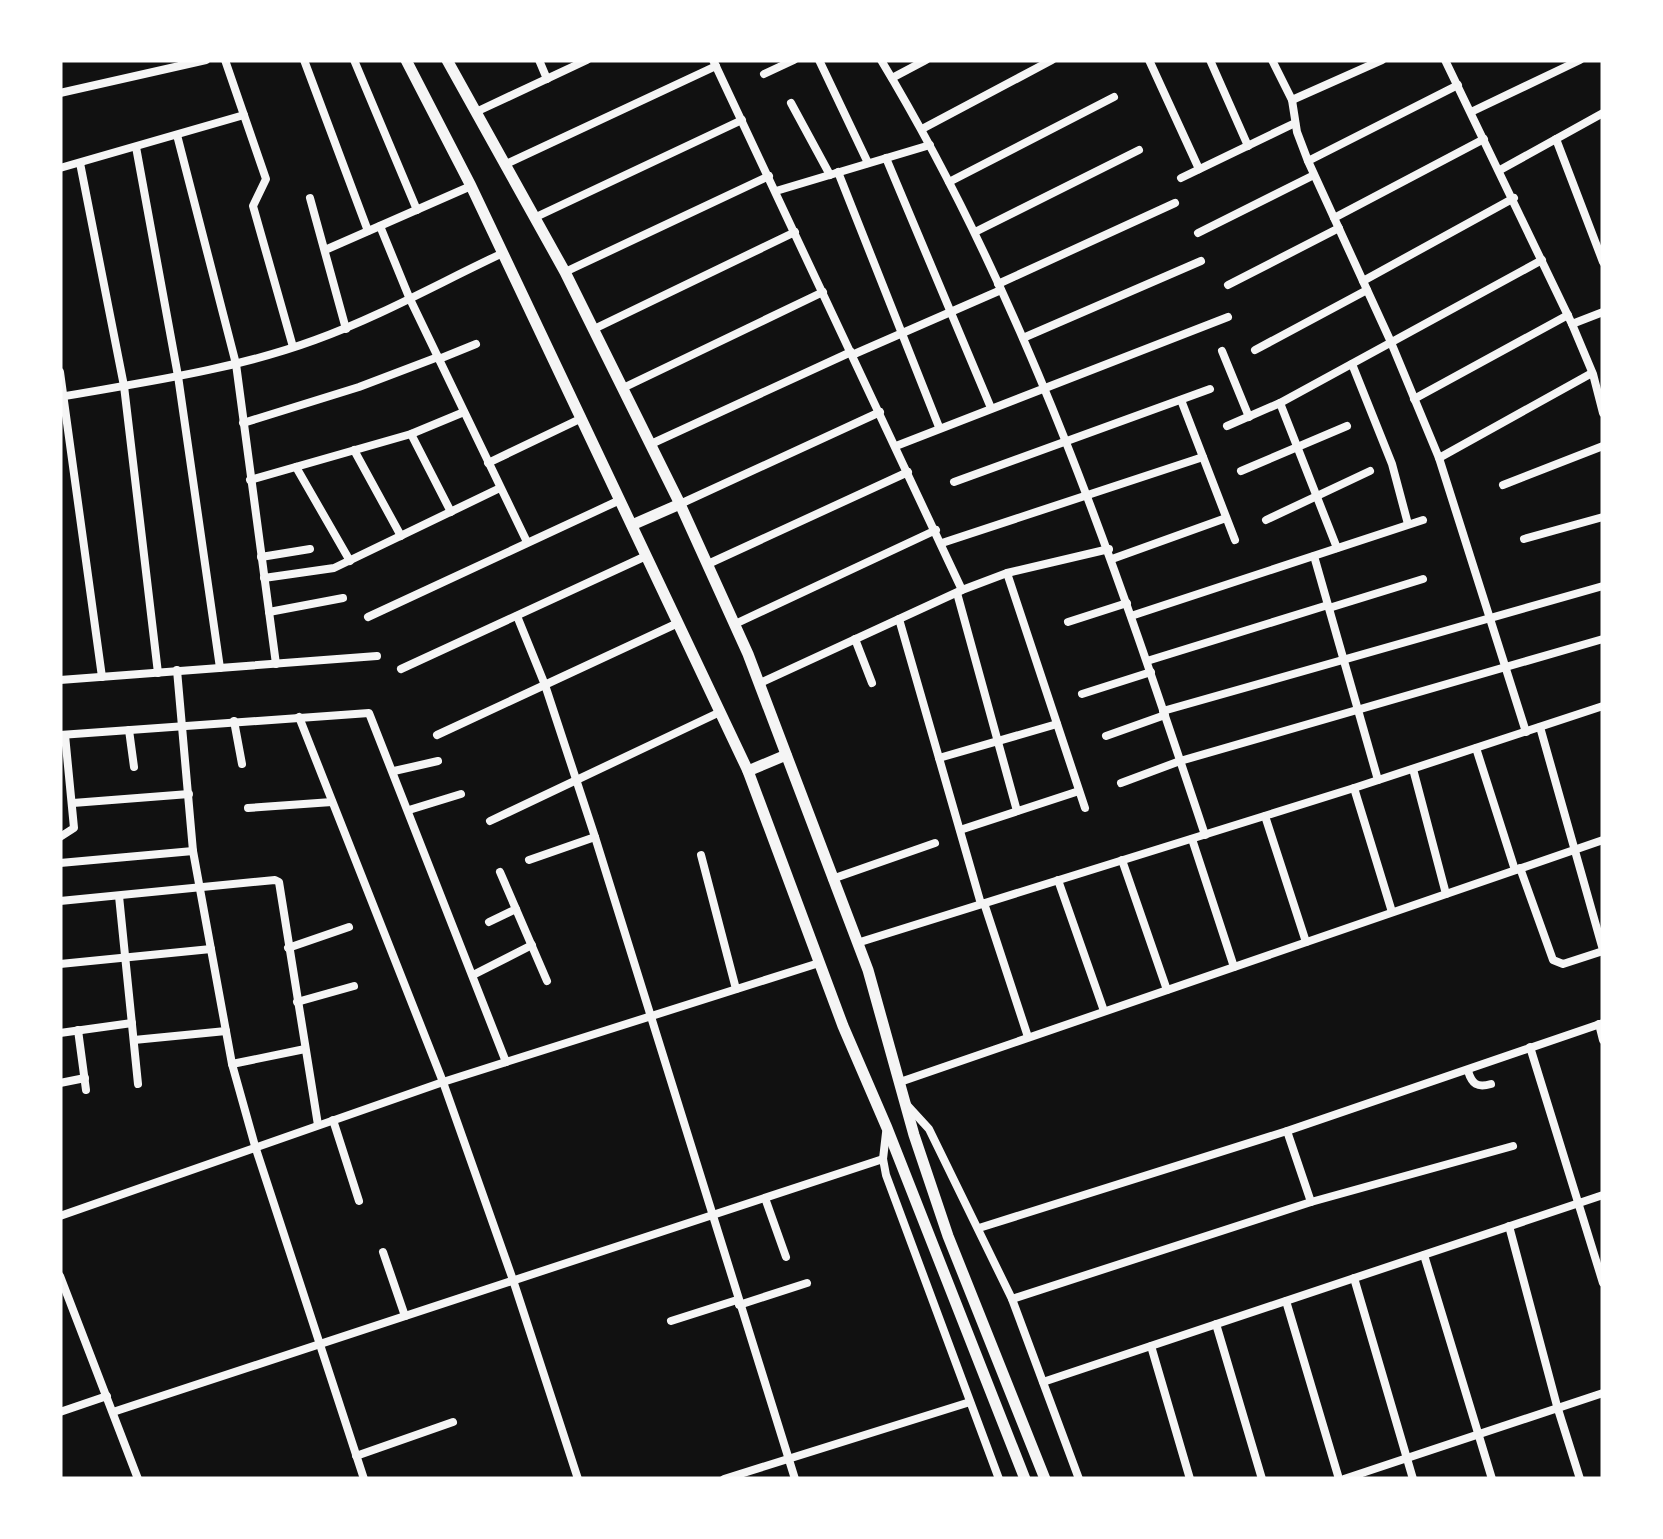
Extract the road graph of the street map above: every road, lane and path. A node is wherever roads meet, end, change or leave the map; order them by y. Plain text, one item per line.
1 (206, 60) edge
2 (225, 60) edge
3 (304, 60) edge
4 (354, 60) edge
5 (406, 60) edge
6 (447, 60) edge
7 (539, 60) edge
8 (587, 60) edge
9 (794, 60) edge
10 (819, 60) edge
11 (881, 60) edge
12 (926, 60) edge
13 (1052, 60) edge
14 (1149, 60) edge
15 (1210, 60) edge
16 (1272, 60) edge
17 (1382, 60) edge
18 (1445, 60) edge
19 (1580, 60) edge
20 (714, 63) edge
21 (764, 74) dead end
22 (892, 78) junction
23 (547, 79) junction
24 (1458, 85) junction
25 (60, 94) edge
26 (1114, 97) dead end
27 (1292, 100) junction
28 (791, 103) dead end
29 (478, 112) junction
30 (1471, 112) junction
31 (1603, 113) edge
32 (244, 115) junction
33 (742, 120) junction
34 (1295, 123) junction
35 (922, 129) junction
36 (177, 135) junction
37 (1484, 139) junction
38 (1556, 139) junction
39 (930, 145) junction
40 (1248, 146) junction
41 (136, 147) junction
42 (1140, 150) dead end
43 (886, 158) junction
44 (1308, 161) junction
45 (80, 163) junction
46 (868, 163) junction
47 (506, 164) junction
48 (60, 168) edge
49 (1199, 169) junction
50 (1500, 170) junction
51 (834, 174) junction
52 (1314, 175) junction
53 (768, 176) junction
54 (1181, 178) dead end
55 (949, 182) junction
56 (471, 186) junction
57 (776, 191) junction
58 (310, 198) dead end
59 (1514, 198) junction
60 (1175, 203) dead end
61 (417, 210) junction
62 (536, 217) junction
63 (1334, 218) junction
64 (380, 226) junction
65 (1339, 228) junction
66 (368, 231) junction
67 (796, 232) junction
68 (974, 232) junction
69 (1198, 233) dead end
70 (324, 250) junction
71 (503, 253) junction
72 (1542, 260) junction
73 (1200, 261) dead end
74 (1603, 262) edge
75 (566, 272) junction
76 (1228, 285) dead end
77 (1365, 285) junction
78 (1000, 287) junction
79 (823, 292) junction
80 (409, 296) junction
81 (951, 312) junction
82 (1603, 312) edge
83 (1228, 317) dead end
84 (1570, 319) junction
85 (346, 328) junction
86 (594, 329) junction
87 (902, 333) junction
88 (1023, 338) junction
89 (1390, 340) junction
90 (476, 344) dead end
91 (293, 347) junction
92 (1256, 350) dead end
93 (1222, 351) dead end
94 (851, 353) junction
95 (439, 358) junction
96 (236, 364) junction
97 (1352, 364) junction
98 (1603, 371) edge
99 (60, 372) edge
100 (1593, 374) junction
101 (178, 376) junction
102 (124, 386) junction
103 (623, 388) junction
104 (1045, 388) junction
105 (1210, 390) dead end
106 (62, 397) edge
107 (1414, 399) junction
108 (1181, 400) junction
109 (1280, 403) junction
110 (991, 408) junction
111 (464, 412) junction
112 (880, 412) junction
113 (1603, 413) edge
114 (1249, 417) junction
115 (582, 418) junction
116 (243, 423) junction
117 (939, 426) junction
118 (1227, 426) dead end
119 (1348, 426) dead end
120 (411, 434) junction
121 (1068, 440) junction
122 (651, 444) junction
123 (896, 446) junction
124 (1603, 446) edge
125 (1298, 447) junction
126 (354, 450) junction
127 (1203, 457) junction
128 (1439, 458) junction
129 (488, 463) junction
130 (296, 467) junction
131 (908, 472) junction
132 (1241, 472) dead end
133 (1370, 472) dead end
134 (250, 480) junction
135 (954, 482) dead end
136 (1503, 485) dead end
137 (500, 488) junction
138 (1089, 496) junction
139 (1317, 496) junction
140 (620, 500) junction
141 (680, 504) junction
142 (451, 512) junction
143 (1603, 517) edge
144 (1226, 518) junction
145 (1266, 520) dead end
146 (1423, 520) dead end
147 (1408, 524) junction
148 (632, 525) junction
149 (936, 530) junction
150 (400, 536) junction
151 (1235, 540) dead end
152 (1524, 540) dead end
153 (527, 542) junction
154 (942, 542) junction
155 (1338, 548) junction
156 (310, 549) dead end
157 (1109, 549) junction
158 (646, 556) junction
159 (1314, 556) junction
160 (261, 557) junction
161 (1112, 559) junction
162 (350, 561) junction
163 (708, 564) junction
164 (1007, 574) junction
165 (264, 578) junction
166 (1423, 579) dead end
167 (1603, 586) edge
168 (959, 591) junction
169 (343, 598) dead end
170 (1127, 603) junction
171 (1329, 606) junction
172 (269, 612) junction
173 (368, 616) dead end
174 (517, 616) junction
175 (1132, 616) junction
176 (1491, 618) junction
177 (900, 619) junction
178 (1068, 622) dead end
179 (678, 623) junction
180 (736, 624) junction
181 (1603, 639) edge
182 (855, 640) junction
183 (377, 656) dead end
184 (1343, 658) junction
185 (1147, 661) junction
186 (276, 664) junction
187 (1506, 666) junction
188 (220, 668) junction
189 (177, 670) junction
190 (401, 670) dead end
191 (158, 672) junction
192 (1150, 672) junction
193 (102, 677) junction
194 (60, 680) edge
195 (760, 683) junction
196 (872, 683) dead end
197 (545, 685) junction
198 (1082, 694) dead end
199 (1603, 706) edge
200 (1358, 711) junction
201 (720, 712) junction
202 (1164, 713) junction
203 (299, 717) junction
204 (234, 721) junction
205 (1057, 724) junction
206 (182, 725) junction
207 (1540, 727) junction
208 (128, 730) junction
209 (1526, 732) junction
210 (62, 735) edge
211 (437, 736) dead end
212 (1106, 736) dead end
213 (998, 741) junction
214 (1476, 748) junction
215 (786, 755) junction
216 (939, 758) junction
217 (438, 761) dead end
218 (1180, 761) junction
219 (242, 764) dead end
220 (134, 767) dead end
221 (1413, 769) junction
222 (394, 771) junction
223 (748, 772) junction
224 (576, 780) junction
225 (1378, 780) junction
226 (1121, 784) dead end
227 (1354, 788) junction
228 (1079, 791) junction
229 (188, 794) junction
230 (461, 794) dead end
231 (332, 802) junction
232 (73, 803) junction
233 (248, 808) dead end
234 (1085, 808) dead end
235 (409, 810) junction
236 (1017, 812) junction
237 (1265, 816) junction
238 (490, 821) dead end
239 (960, 830) junction
240 (1205, 835) junction
241 (60, 836) edge
242 (595, 837) junction
243 (1192, 839) junction
244 (1603, 840) edge
245 (935, 843) dead end
246 (1574, 850) junction
247 (193, 851) junction
248 (701, 855) dead end
249 (529, 860) dead end
250 (1122, 860) junction
251 (60, 862) edge
252 (1517, 869) junction
253 (500, 872) dead end
254 (832, 879) junction
255 (1058, 880) junction
256 (200, 889) junction
257 (1446, 894) junction
258 (119, 896) junction
259 (60, 901) edge
260 (982, 904) junction
261 (516, 908) junction
262 (1392, 912) junction
263 (489, 922) dead end
264 (349, 927) dead end
265 (1306, 942) junction
266 (858, 943) junction
267 (532, 945) junction
268 (288, 948) junction
269 (211, 949) junction
270 (1603, 950) edge
271 (126, 958) junction
272 (819, 963) junction
273 (60, 964) edge
274 (1234, 966) junction
275 (473, 975) junction
276 (547, 981) dead end
277 (354, 986) dead end
278 (736, 989) junction
279 (1167, 990) junction
280 (297, 1002) junction
281 (1104, 1011) junction
282 (652, 1016) junction
283 (132, 1024) junction
284 (1601, 1024) edge
285 (78, 1030) junction
286 (226, 1031) junction
287 (60, 1032) edge
288 (1028, 1038) junction
289 (134, 1040) junction
290 (1603, 1040) edge
291 (1530, 1047) junction
292 (305, 1049) junction
293 (506, 1062) junction
294 (232, 1064) junction
295 (1468, 1071) junction
296 (84, 1078) junction
297 (443, 1082) junction
298 (900, 1082) junction
299 (60, 1084) edge
300 (138, 1084) dead end
301 (1490, 1084) dead end
302 (86, 1090) dead end
303 (904, 1102) junction
304 (333, 1120) junction
305 (318, 1125) junction
306 (887, 1128) junction
307 (1287, 1131) junction
308 (256, 1146) junction
309 (1514, 1146) dead end
310 (883, 1159) junction
311 (1603, 1195) edge
312 (765, 1198) junction
313 (359, 1201) dead end
314 (1312, 1202) junction
315 (1578, 1203) junction
316 (710, 1215) junction
317 (60, 1216) edge
318 (1509, 1226) junction
319 (979, 1228) junction
320 (383, 1252) dead end
321 (1424, 1255) junction
322 (786, 1256) dead end
323 (60, 1276) edge
324 (1354, 1278) junction
325 (513, 1280) junction
326 (807, 1283) dead end
327 (1603, 1284) edge
328 (1012, 1299) junction
329 (1286, 1300) junction
330 (738, 1302) junction
331 (404, 1316) junction
332 (671, 1321) dead end
333 (1216, 1324) junction
334 (321, 1343) junction
335 (1151, 1346) junction
336 (1043, 1382) junction
337 (1603, 1392) edge
338 (107, 1396) junction
339 (970, 1402) junction
340 (1557, 1406) junction
341 (60, 1412) edge
342 (114, 1412) junction
343 (453, 1422) dead end
344 (1478, 1433) junction
345 (356, 1456) junction
346 (1407, 1458) junction
347 (788, 1459) junction
348 (996, 1478) edge
349 (138, 1479) edge
350 (364, 1479) edge
351 (578, 1479) edge
352 (724, 1479) edge
353 (794, 1479) edge
354 (1026, 1479) edge
355 (1044, 1479) edge
356 (1080, 1479) edge
357 (1190, 1479) edge
358 (1262, 1479) edge
359 (1341, 1479) edge
360 (1414, 1479) edge
361 (1492, 1479) edge
362 (1580, 1479) edge

1 - 25 street
2 - 32 street
3 - 66 street
4 - 61 street
5 - 56 main road
6 - 29 main road
7 - 23 street
8 - 23 street
9 - 21 street
10 - 46 street
11 - 22 street
12 - 22 street
13 - 35 street
14 - 49 street
15 - 40 street
16 - 27 street
17 - 27 street
18 - 24 street
19 - 30 street
20 - 33 street
20 - 47 street
22 - 35 street
23 - 29 street
24 - 30 street
24 - 44 street
26 - 55 street
27 - 34 street
28 - 51 street
29 - 47 main road
30 - 37 street
31 - 38 street
32 - 36 street
32 - 91 street
33 - 53 street
33 - 62 street
34 - 40 street
34 - 44 street
35 - 39 street
36 - 41 street
36 - 96 street
37 - 50 street
37 - 63 street
38 - 50 street
38 - 74 street
39 - 43 street
39 - 55 street
40 - 49 street
41 - 45 street
41 - 101 street
42 - 68 street
43 - 46 street
43 - 81 street
44 - 52 street
45 - 48 street
45 - 102 street
46 - 51 street
47 - 62 main road
49 - 54 street
50 - 59 street
51 - 57 street
51 - 87 street
52 - 63 street
52 - 69 street
53 - 57 street
53 - 75 street
55 - 68 street
56 - 61 street
56 - 71 main road
57 - 67 street
58 - 70 street
59 - 72 street
59 - 77 street
60 - 78 street
61 - 64 street
62 - 75 main road
63 - 65 street
64 - 66 street
64 - 80 street
65 - 76 street
65 - 77 street
66 - 70 street
67 - 79 street
67 - 86 street
68 - 78 street
70 - 85 street
71 - 80 street
71 - 115 main road
72 - 84 street
72 - 89 street
73 - 88 street
75 - 86 main road
77 - 89 street
77 - 92 street
78 - 81 street
78 - 88 street
79 - 94 street
79 - 103 street
80 - 85 street
80 - 95 street
81 - 87 street
81 - 110 street
82 - 84 street
83 - 104 street
84 - 100 street
84 - 107 street
85 - 91 street
86 - 103 main road
87 - 94 street
87 - 117 street
88 - 104 street
89 - 97 street
89 - 107 street
90 - 95 street
91 - 96 street
93 - 114 street
94 - 112 street
94 - 122 street
95 - 111 street
95 - 116 street
96 - 101 street
96 - 116 street
97 - 109 street
97 - 147 street
98 - 100 street
99 - 106 street
100 - 113 street
100 - 128 street
101 - 102 street
101 - 188 street
102 - 106 street
102 - 191 street
103 - 122 main road
104 - 110 street
104 - 121 street
105 - 108 street
106 - 193 street
107 - 128 street
108 - 121 street
108 - 127 street
109 - 114 street
109 - 125 street
110 - 117 street
111 - 120 street
111 - 129 street
112 - 123 street
112 - 141 street
114 - 118 street
115 - 129 street
115 - 140 main road
116 - 134 street
117 - 123 street
119 - 125 street
120 - 126 street
120 - 142 street
121 - 135 street
121 - 138 street
122 - 141 main road
123 - 131 street
124 - 136 street
125 - 132 street
125 - 139 street
126 - 130 street
126 - 150 street
127 - 138 street
127 - 144 street
128 - 176 street
129 - 137 street
130 - 134 street
130 - 162 street
131 - 149 street
131 - 163 street
133 - 139 street
134 - 160 street
137 - 142 street
137 - 153 street
138 - 154 street
138 - 157 street
139 - 145 street
139 - 155 street
140 - 148 main road
140 - 153 street
141 - 148 main road
141 - 163 main road
142 - 150 street
143 - 152 street
144 - 151 street
144 - 161 street
146 - 147 street
147 - 155 street
148 - 158 main road
149 - 154 street
149 - 180 street
150 - 162 street
153 - 173 street
154 - 168 street
155 - 159 street
156 - 160 street
157 - 161 street
157 - 164 street
158 - 174 street
158 - 179 main road
159 - 171 street
159 - 175 street
160 - 165 street
161 - 170 street
162 - 165 street
163 - 180 main road
164 - 168 street
164 - 205 street
165 - 172 street
166 - 171 street
167 - 176 street
168 - 177 street
168 - 213 street
169 - 172 street
170 - 175 street
170 - 178 street
171 - 184 street
171 - 185 street
172 - 186 street
174 - 190 street
174 - 197 street
175 - 185 street
176 - 184 street
176 - 187 street
177 - 182 street
177 - 216 street
179 - 197 street
179 - 201 main road
180 - 195 main road
181 - 187 street
182 - 195 street
182 - 196 street
183 - 186 street
184 - 200 street
184 - 202 street
185 - 192 street
186 - 188 street
187 - 200 street
187 - 209 street
188 - 189 street
189 - 191 street
189 - 206 street
191 - 193 street
192 - 198 street
192 - 202 street
193 - 194 street
195 - 215 main road
197 - 211 street
197 - 224 street
199 - 207 street
200 - 218 street
200 - 225 street
201 - 223 main road
201 - 224 street
202 - 212 street
202 - 218 street
203 - 204 street
203 - 222 street
203 - 231 street
204 - 206 street
204 - 219 street
205 - 213 street
205 - 228 street
206 - 208 street
206 - 229 street
207 - 209 street
207 - 246 street
208 - 210 street
208 - 220 street
209 - 214 street
210 - 232 street
213 - 216 street
213 - 236 street
214 - 221 street
214 - 252 street
215 - 223 main road
215 - 254 main road
216 - 239 street
217 - 222 street
218 - 226 street
218 - 240 street
221 - 225 street
221 - 257 street
222 - 235 street
223 - 272 main road
224 - 238 street
224 - 242 street
225 - 227 street
227 - 237 street
227 - 262 street
228 - 234 street
228 - 236 street
229 - 232 street
229 - 247 street
230 - 235 street
231 - 233 street
231 - 297 street
232 - 241 street
235 - 275 street
236 - 239 street
237 - 240 street
237 - 265 street
239 - 260 street
240 - 243 street
242 - 249 street
242 - 282 street
243 - 250 street
243 - 274 street
244 - 246 street
245 - 254 street
246 - 252 street
246 - 270 street
247 - 251 street
247 - 256 street
248 - 278 street
250 - 255 street
250 - 279 street
252 - 257 street
252 - 270 street
253 - 261 street
254 - 266 main road
255 - 260 street
255 - 281 street
256 - 258 street
256 - 268 street
256 - 269 street
257 - 262 street
258 - 259 street
258 - 271 street
260 - 266 street
260 - 288 street
261 - 263 street
261 - 267 street
262 - 265 street
264 - 268 street
265 - 274 street
266 - 298 main road
267 - 275 street
267 - 276 street
268 - 280 street
269 - 271 street
269 - 286 street
271 - 273 street
271 - 283 street
272 - 278 street
272 - 306 main road
274 - 279 street
275 - 293 street
277 - 280 street
278 - 282 street
279 - 281 street
280 - 292 street
281 - 288 street
282 - 293 street
282 - 316 street
283 - 285 street
283 - 289 street
284 - 290 street
284 - 291 street
285 - 287 street
285 - 296 street
286 - 289 street
286 - 294 street
288 - 298 street
289 - 300 street
291 - 295 street
291 - 315 street
292 - 294 street
292 - 305 street
293 - 297 street
294 - 308 street
295 - 301 street
295 - 307 street
296 - 299 street
296 - 302 street
297 - 304 street
297 - 325 street
298 - 303 main road
303 - 319 street
303 - 355 main road
304 - 305 street
304 - 313 street
305 - 308 street
306 - 310 street
306 - 354 main road
307 - 314 street
307 - 319 street
308 - 317 street
308 - 334 street
309 - 314 street
310 - 312 street
310 - 339 street
311 - 315 street
312 - 316 street
312 - 322 street
314 - 328 street
315 - 318 street
315 - 327 street
316 - 325 street
316 - 330 street
318 - 321 street
318 - 340 street
319 - 328 street
320 - 331 street
321 - 324 street
321 - 344 street
323 - 338 street
324 - 329 street
324 - 346 street
325 - 331 street
325 - 351 street
326 - 330 street
328 - 336 street
329 - 333 street
329 - 359 street
330 - 332 street
330 - 347 street
331 - 334 street
333 - 335 street
333 - 358 street
334 - 342 street
334 - 345 street
335 - 336 street
335 - 357 street
336 - 356 street
337 - 340 street
338 - 341 street
338 - 342 street
339 - 347 street
339 - 348 street
340 - 344 street
340 - 362 street
342 - 349 street
343 - 345 street
344 - 346 street
344 - 361 street
345 - 350 street
346 - 359 street
346 - 360 street
347 - 352 street
347 - 353 street

